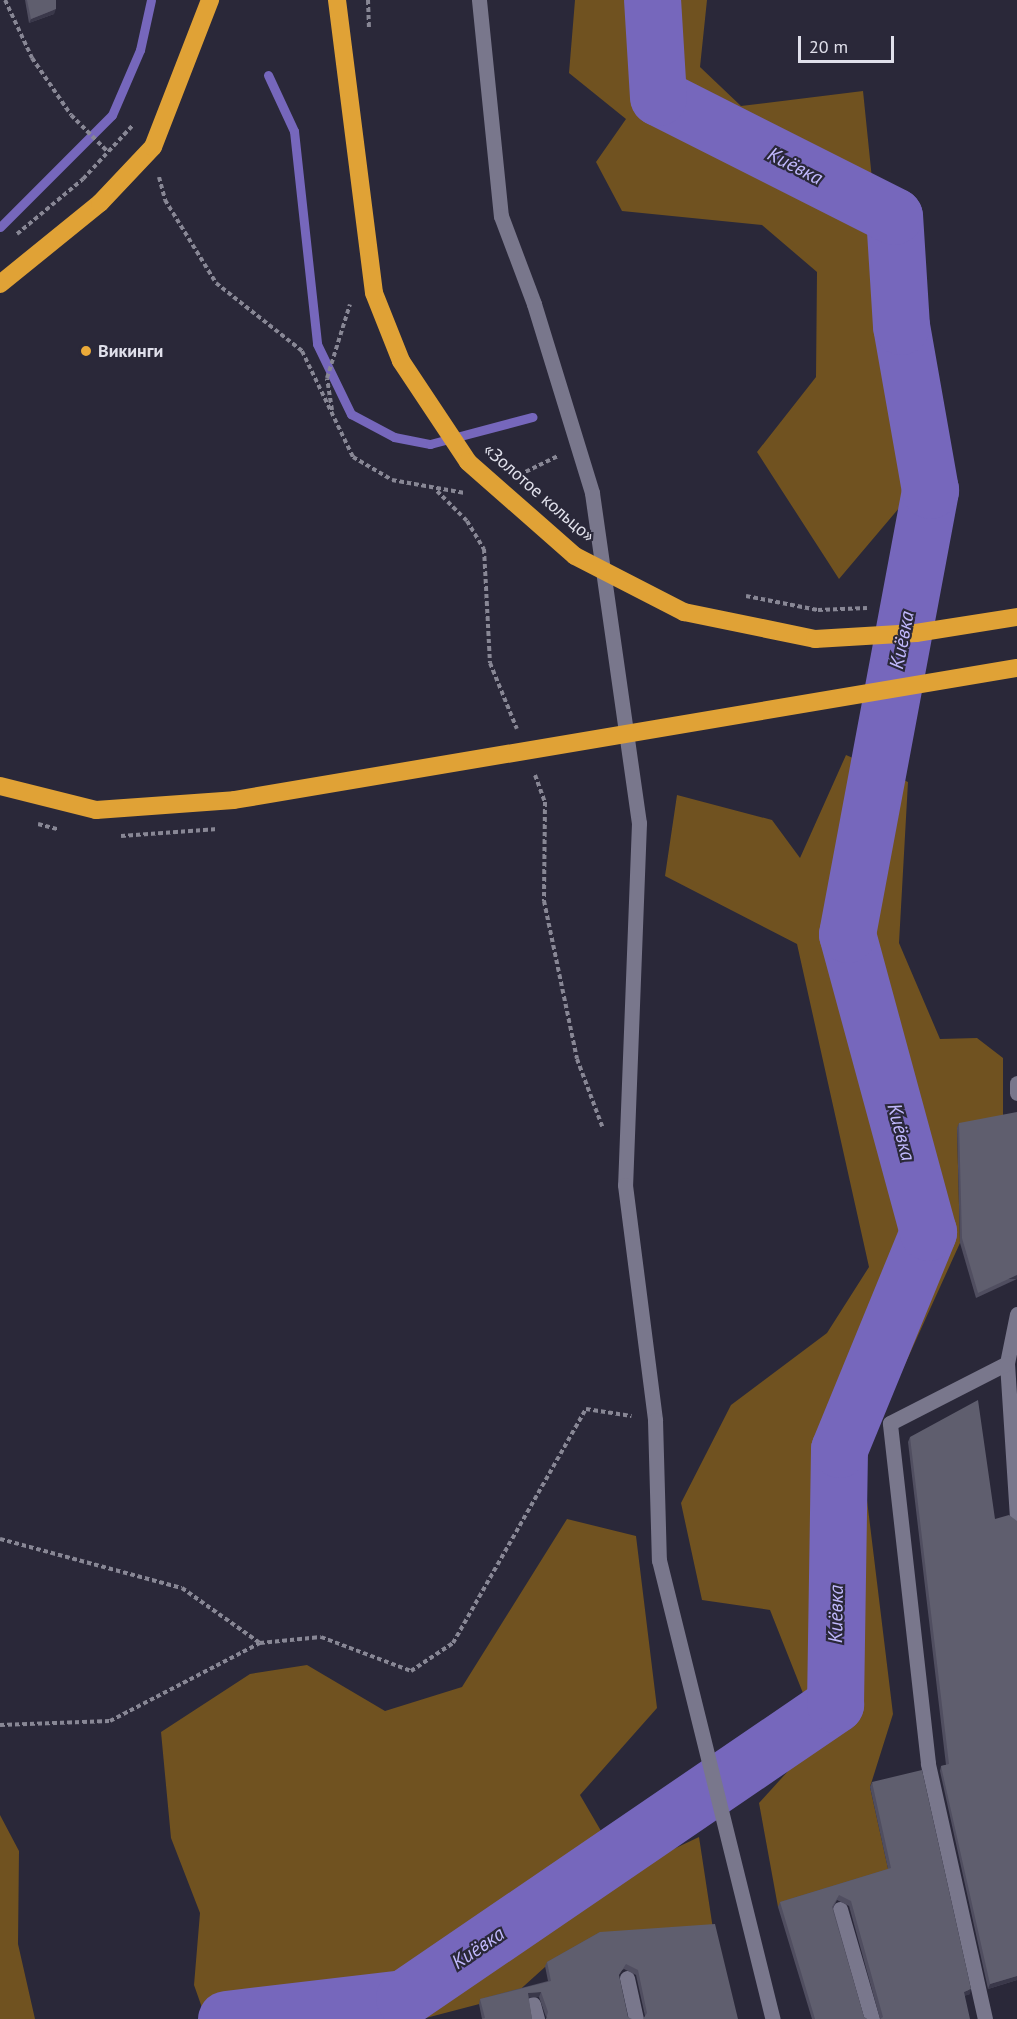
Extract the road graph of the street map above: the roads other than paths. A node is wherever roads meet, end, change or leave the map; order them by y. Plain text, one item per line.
1 (210, 0) edge
2 (337, 0) edge
3 (478, 0) edge
4 (0, 284) edge
5 (1017, 617) edge
6 (1017, 668) edge
7 (0, 786) edge
8 (1017, 1083) edge
9 (1017, 1093) edge
10 (1017, 1314) edge
11 (1007, 1364) junction
12 (1017, 1519) edge
13 (840, 1909) dead end
14 (627, 1978) dead end
15 (636, 2019) edge
16 (773, 2019) edge
17 (872, 2019) edge
18 (985, 2019) edge

1 - 4 highway
2 - 5 highway, «Золотое кольцо»
3 - 16 lane
6 - 7 highway
8 - 9 lane
10 - 11 lane
11 - 12 lane
11 - 18 lane
13 - 17 lane
14 - 15 lane

